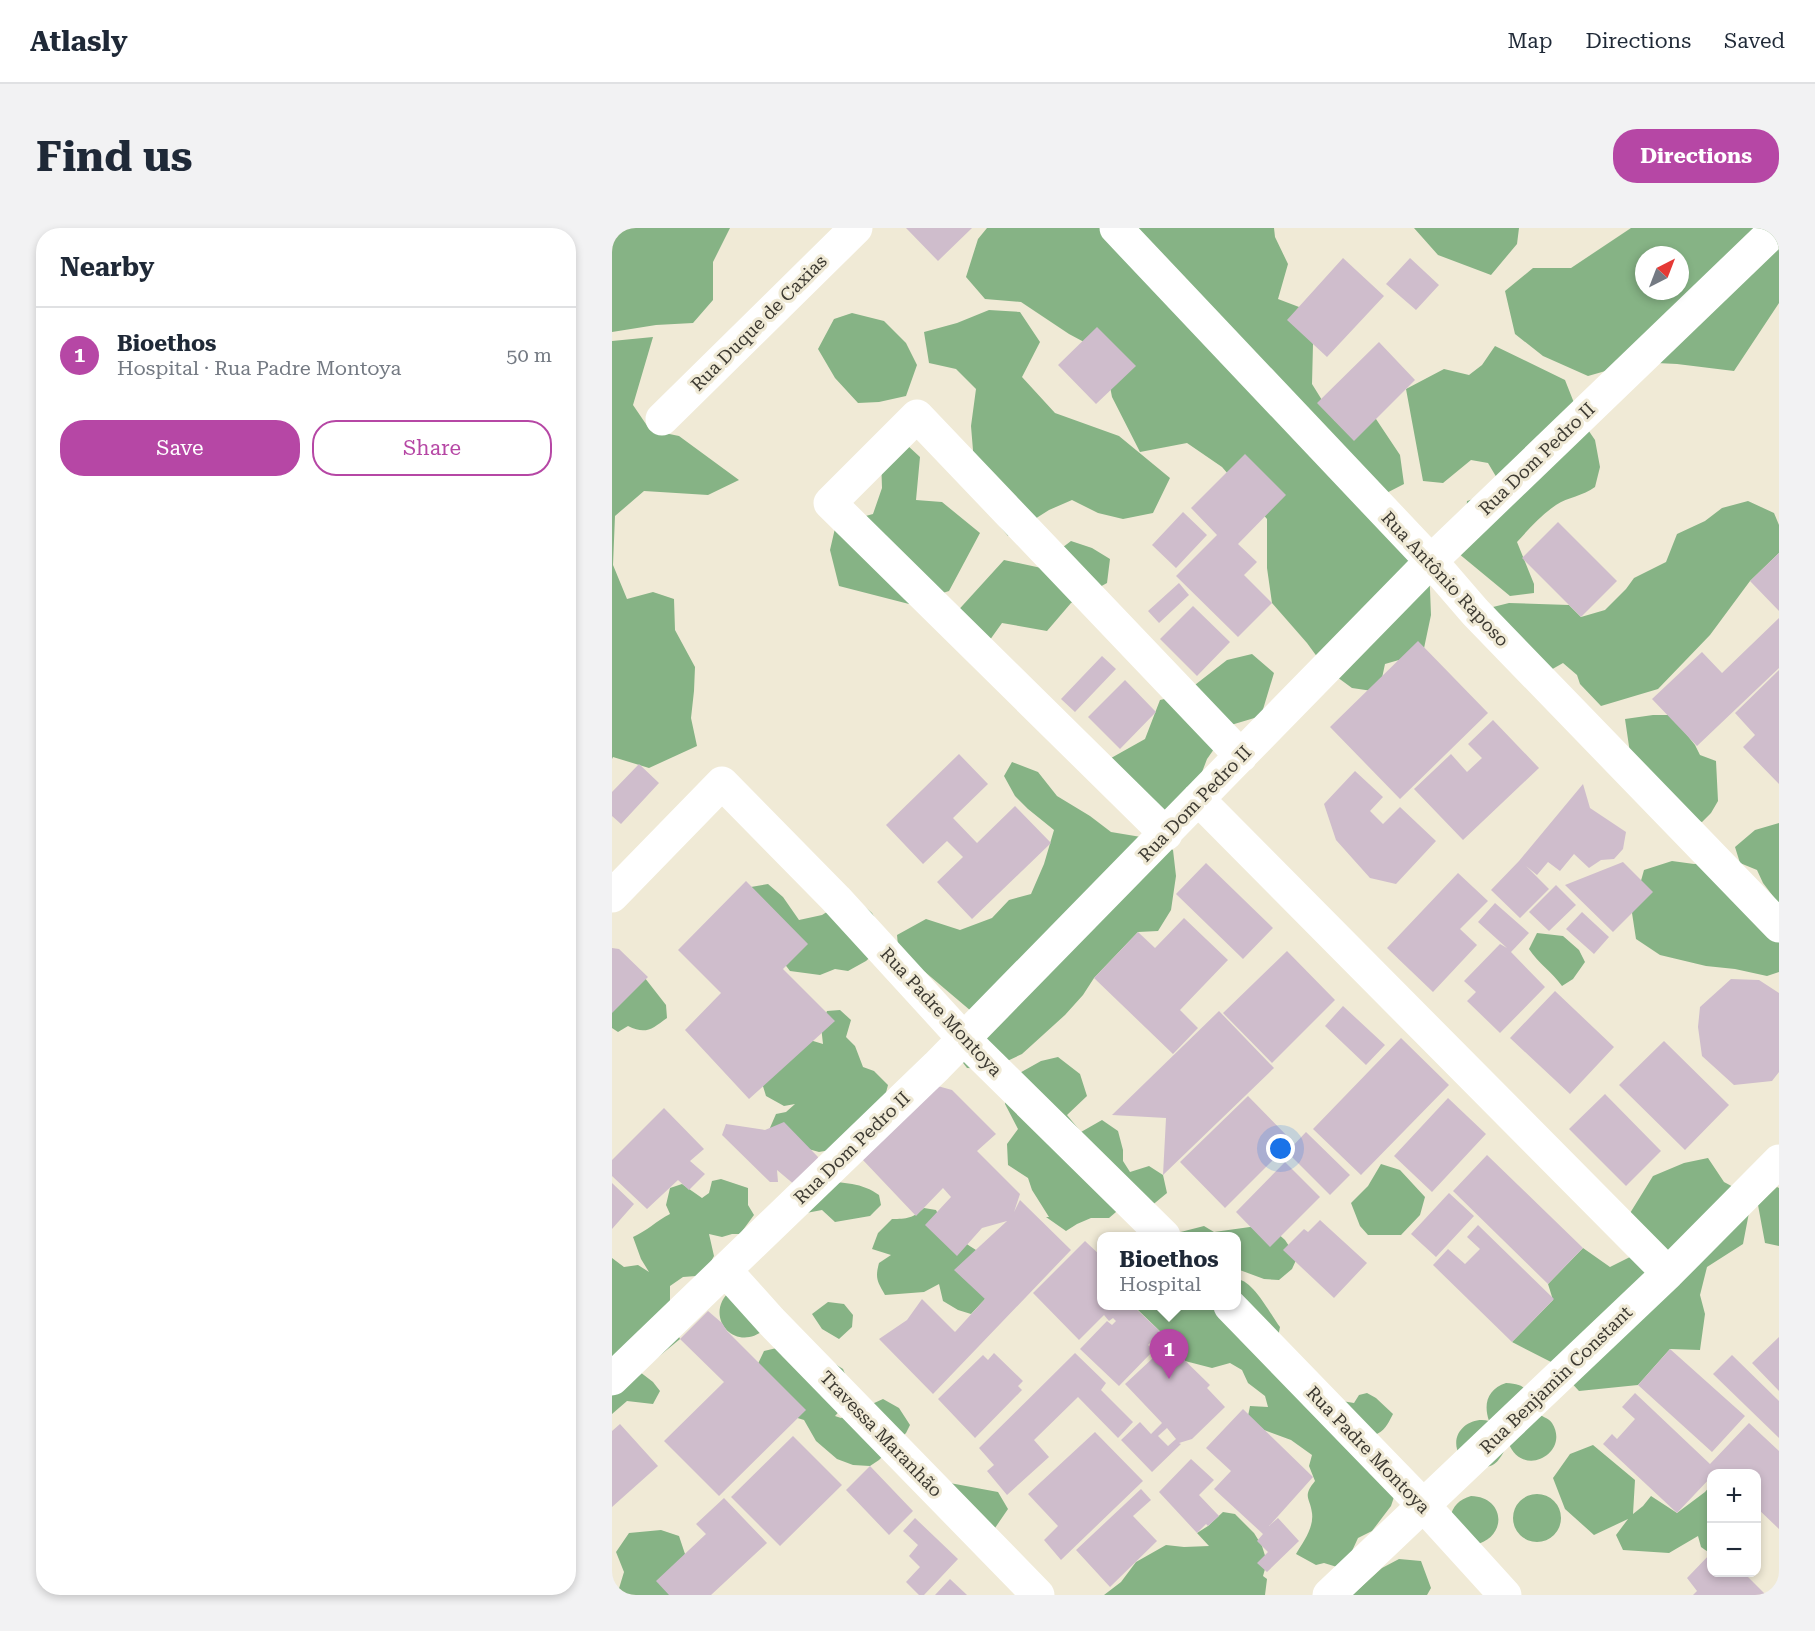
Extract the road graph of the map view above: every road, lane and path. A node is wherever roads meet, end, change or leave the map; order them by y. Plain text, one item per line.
1 (856, 228) edge
2 (1116, 228) edge
3 (1777, 228) edge
4 (662, 419) dead end
5 (1431, 561) junction
6 (1241, 756) junction
7 (1198, 799) junction
8 (1166, 834) junction
9 (612, 896) edge
10 (1779, 926) edge
11 (964, 1039) junction
12 (1779, 1161) edge
13 (1160, 1232) edge
14 (726, 1271) junction
15 (1668, 1273) junction
16 (1235, 1310) edge
17 (612, 1379) edge
18 (1424, 1506) junction
19 (1038, 1595) edge
20 (1329, 1595) edge
21 (1505, 1595) edge

1 - 4 street, Rua Duque de Caxias
2 - 5 street, Rua Antônio Raposo
3 - 5 street, Rua Dom Pedro II
5 - 6 street, Rua Dom Pedro II
5 - 10 street, Rua Antônio Raposo
6 - 7 street, Rua Dom Pedro II
6 - 8 street
7 - 8 street, Rua Dom Pedro II
7 - 15 street
8 - 11 street, Rua Dom Pedro II
9 - 11 street, Rua Padre Montoya
11 - 13 street, Rua Padre Montoya
11 - 14 street, Rua Dom Pedro II
12 - 15 street, Rua Benjamin Constant
14 - 17 street, Rua Dom Pedro II
14 - 19 street, Travessa Maranhão
15 - 18 street, Rua Benjamin Constant
16 - 18 street, Rua Padre Montoya
18 - 20 street, Rua Benjamin Constant
18 - 21 street, Rua Padre Montoya

